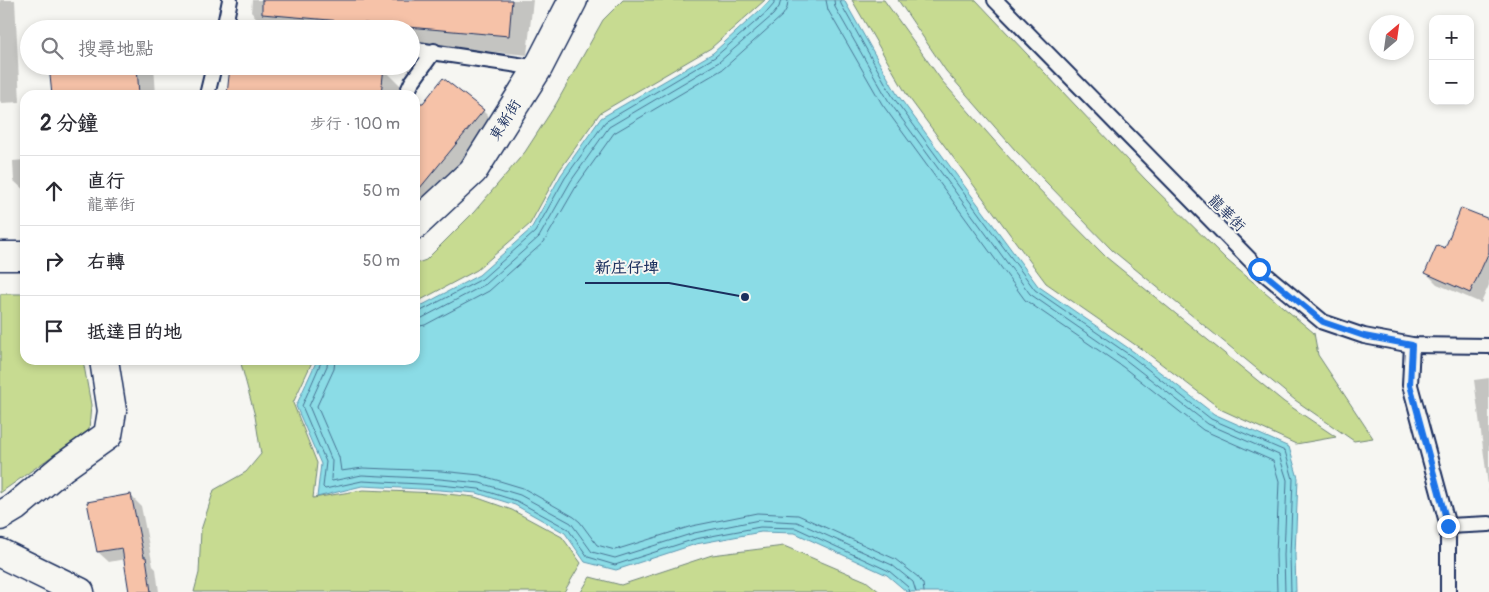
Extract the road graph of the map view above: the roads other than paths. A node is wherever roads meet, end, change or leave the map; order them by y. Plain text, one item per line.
1 (230, 0) edge
2 (573, 0) edge
3 (994, 0) edge
4 (226, 20) edge
5 (420, 50) edge
6 (434, 51) junction
7 (538, 68) junction
8 (420, 71) edge
9 (212, 75) edge
10 (417, 75) edge
11 (208, 90) edge
12 (408, 90) edge
13 (420, 220) edge
14 (0, 256) edge
15 (20, 256) edge
16 (1412, 345) junction
17 (1489, 346) edge
18 (105, 365) edge
19 (0, 516) edge
20 (1489, 524) edge
21 (1448, 526) junction
22 (0, 553) edge
23 (80, 592) edge
24 (1448, 592) edge

1 - 4 lane
2 - 7 street, 東新街
3 - 16 lane, 龍華街
5 - 6 lane
6 - 7 lane
6 - 8 lane
7 - 13 street, 東新街
9 - 11 lane
10 - 12 lane
14 - 15 street
16 - 17 lane, 龍華街
16 - 21 lane
18 - 19 street
20 - 21 lane
21 - 24 lane
22 - 23 street

